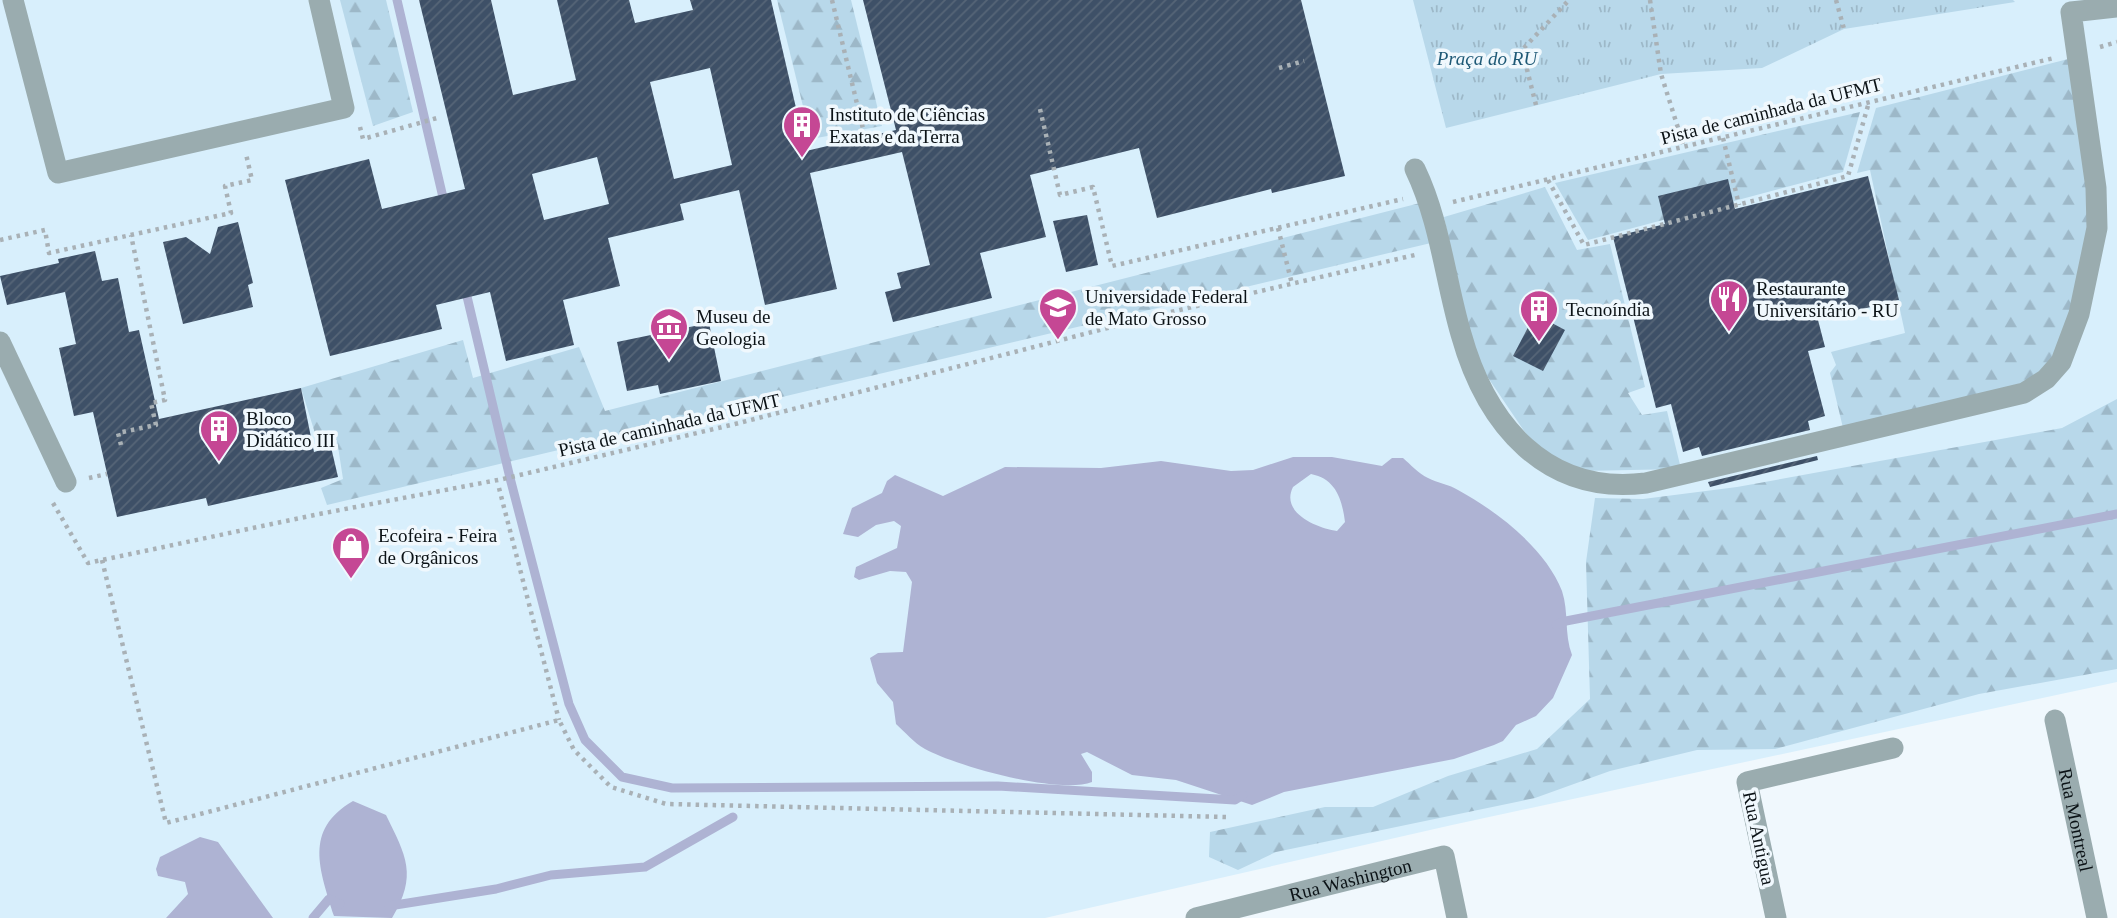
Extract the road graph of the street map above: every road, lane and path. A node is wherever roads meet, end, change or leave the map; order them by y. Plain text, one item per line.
1 (13, 0) edge
2 (319, 0) edge
3 (832, 0) edge
4 (1569, 0) edge
5 (1650, 0) edge
6 (1836, 0) edge
7 (2117, 7) edge
8 (1844, 29) dead end
9 (2117, 42) edge
10 (2077, 52) junction
11 (1304, 61) dead end
12 (1279, 68) dead end
13 (1869, 102) junction
14 (1536, 105) dead end
15 (1040, 109) dead end
16 (437, 118) dead end
17 (401, 129) dead end
18 (865, 137) dead end
19 (1723, 138) junction
20 (244, 145) dead end
21 (1684, 147) junction
22 (1415, 169) dead end
23 (1548, 180) junction
24 (1429, 201) junction
25 (1739, 205) junction
26 (1278, 228) junction
27 (131, 234) junction
28 (0, 240) edge
29 (1440, 249) junction
30 (1292, 284) junction
31 (0, 342) edge
32 (121, 445) dead end
33 (65, 482) dead end
34 (499, 488) dead end
35 (50, 498) dead end
36 (102, 560) junction
37 (559, 720) junction
38 (2055, 720) dead end
39 (1893, 748) dead end
40 (1226, 817) dead end
41 (1196, 918) edge
42 (1457, 918) edge
43 (1776, 918) edge
44 (2097, 918) edge

1 - 2 street
3 - 18 path
4 - 14 path
5 - 21 path
6 - 8 path
7 - 10 street
9 - 10 path, Pista de caminhada da UFMT
10 - 13 path, Pista de caminhada da UFMT
10 - 29 street
11 - 12 path
13 - 19 path, Pista de caminhada da UFMT
13 - 25 path
15 - 26 path, Pista de caminhada da UFMT
16 - 17 path
19 - 21 path, Pista de caminhada da UFMT
19 - 25 path
20 - 27 path
21 - 23 path, Pista de caminhada da UFMT
22 - 24 street
23 - 24 path, Pista de caminhada da UFMT
23 - 25 path
24 - 26 path, Pista de caminhada da UFMT
24 - 29 street
26 - 30 path
27 - 28 path
27 - 32 path
29 - 30 path, Pista de caminhada da UFMT
30 - 36 path, Pista de caminhada da UFMT
31 - 33 street
34 - 37 path
35 - 36 path
36 - 37 path
37 - 40 path
38 - 44 street, Rua Montreal
39 - 43 street, Rua Antigua
41 - 42 street, Rua Washington

